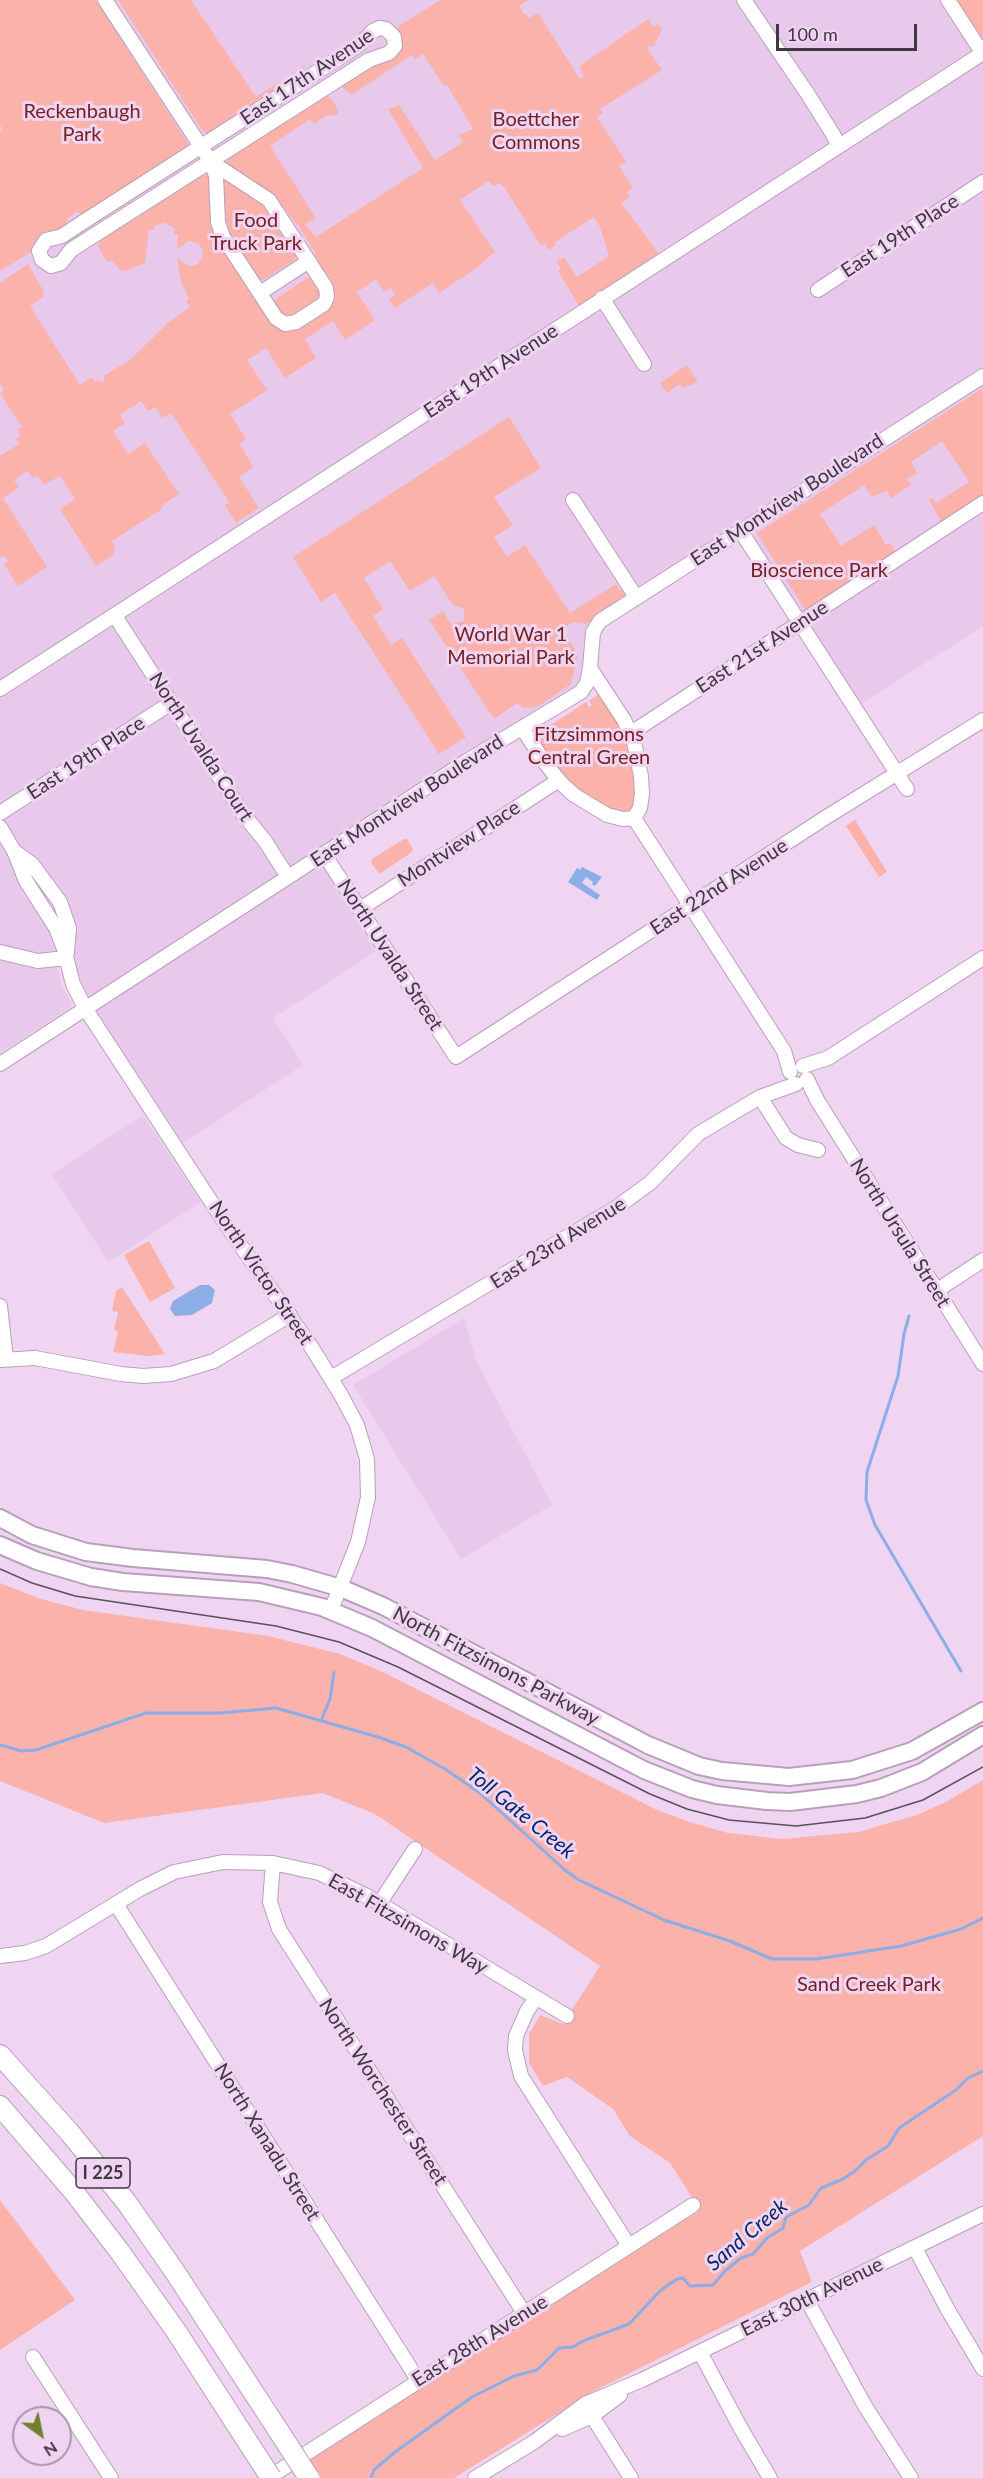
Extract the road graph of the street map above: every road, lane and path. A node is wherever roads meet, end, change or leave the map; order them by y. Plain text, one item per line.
1 (105, 0) edge
2 (744, 0) edge
3 (948, 0) edge
4 (983, 53) edge
5 (838, 146) junction
6 (201, 147) junction
7 (211, 162) junction
8 (983, 182) edge
9 (309, 261) junction
10 (818, 290) dead end
11 (260, 293) junction
12 (602, 298) junction
13 (644, 364) dead end
14 (983, 376) edge
15 (573, 500) dead end
16 (983, 503) edge
17 (740, 530) junction
18 (636, 597) junction
19 (115, 616) junction
20 (799, 623) junction
21 (590, 668) junction
22 (0, 689) edge
23 (171, 703) junction
24 (983, 720) edge
25 (522, 728) junction
26 (631, 733) junction
27 (897, 774) junction
28 (559, 780) junction
29 (907, 789) dead end
30 (0, 813) edge
31 (634, 818) junction
32 (0, 827) edge
33 (324, 854) junction
34 (288, 877) junction
35 (689, 906) junction
36 (360, 909) junction
37 (0, 952) edge
38 (983, 957) edge
39 (66, 958) junction
40 (86, 1008) junction
41 (456, 1057) joint
42 (0, 1064) edge
43 (799, 1075) junction
44 (766, 1094) junction
45 (818, 1150) dead end
46 (983, 1260) edge
47 (936, 1291) junction
48 (0, 1306) edge
49 (290, 1315) junction
50 (3, 1359) edge
51 (983, 1364) edge
52 (331, 1378) junction
53 (0, 1518) edge
54 (0, 1545) edge
55 (341, 1588) junction
56 (331, 1610) junction
57 (983, 1711) edge
58 (983, 1735) edge
59 (415, 1849) dead end
60 (273, 1863) junction
61 (116, 1904) junction
62 (379, 1904) junction
63 (4, 1956) edge
64 (536, 1998) junction
65 (567, 2016) dead end
66 (0, 2055) edge
67 (0, 2106) edge
68 (693, 2205) dead end
69 (983, 2214) edge
70 (629, 2246) junction
71 (915, 2248) junction
72 (807, 2300) junction
73 (524, 2313) junction
74 (700, 2352) junction
75 (33, 2357) dead end
76 (983, 2369) edge
77 (418, 2380) junction
78 (590, 2410) junction
79 (483, 2477) edge
80 (111, 2478) edge
81 (270, 2478) edge
82 (309, 2478) edge
83 (632, 2478) edge
84 (770, 2478) edge
85 (911, 2478) edge

1 - 6 street
2 - 5 street
3 - 4 street
4 - 5 street, East 19th Avenue
5 - 12 street, East 19th Avenue
6 - 7 street
6 - 7 street, East 17th Avenue
6 - 7 street, East 17th Avenue
7 - 9 street
7 - 11 street
8 - 10 street, East 19th Place
9 - 11 street
9 - 11 street
12 - 13 street
12 - 19 street, East 19th Avenue
14 - 17 street, East Montview Boulevard
15 - 18 street
16 - 20 street, East 21st Avenue
17 - 18 street, East Montview Boulevard
17 - 20 street
18 - 21 street, East Montview Boulevard
19 - 22 street, East 19th Avenue
19 - 23 street, North Uvalda Court
20 - 26 street, East 21st Avenue
20 - 27 street
21 - 25 street, East Montview Boulevard
21 - 26 street
23 - 30 street, East 19th Place
23 - 34 street, North Uvalda Court
24 - 27 street, East 22nd Avenue
25 - 28 street
25 - 33 street, East Montview Boulevard
26 - 31 street
27 - 29 street
27 - 35 street, East 22nd Avenue
28 - 31 street
28 - 36 street, Montview Place
31 - 35 street, North Ursula Street
32 - 39 street, North Victor Street
33 - 34 street, East Montview Boulevard
33 - 36 street, North Uvalda Street
34 - 40 street, East Montview Boulevard
35 - 41 street, East 22nd Avenue
35 - 43 street, North Ursula Street
36 - 41 street, North Uvalda Street
37 - 39 street
38 - 43 street, East 23rd Avenue
39 - 40 street, North Victor Street
40 - 42 street, East Montview Boulevard
40 - 49 street, North Victor Street
43 - 44 street, East 23rd Avenue
43 - 47 street, North Ursula Street
44 - 45 street
44 - 52 street, East 23rd Avenue
46 - 47 street
47 - 51 street, North Ursula Street
48 - 50 street
49 - 50 street
49 - 52 street, North Victor Street
52 - 55 street, North Victor Street
53 - 55 main road, North Fitzsimons Parkway
54 - 56 main road, North Fitzsimons Parkway
55 - 56 street, North Victor Street
55 - 57 main road, North Fitzsimons Parkway
56 - 58 main road, North Fitzsimons Parkway
59 - 62 street
60 - 61 street, East Fitzsimons Way
60 - 62 street, East Fitzsimons Way
60 - 73 street, North Worchester Street
61 - 63 street, East Fitzsimons Way
61 - 77 street, North Xanadu Street
62 - 64 street, East Fitzsimons Way
64 - 65 street, East Fitzsimons Way
64 - 70 street
66 - 82 highway, I 225, bridge
67 - 81 highway, I 225, bridge
68 - 70 street, East 28th Avenue
69 - 71 street, East 30th Avenue
70 - 73 street, East 28th Avenue
71 - 72 street, East 30th Avenue
71 - 76 street
72 - 74 street, East 30th Avenue
72 - 85 street
73 - 77 street, East 28th Avenue
74 - 78 street, East 30th Avenue
74 - 84 street
75 - 80 street
77 - 81 street, East 28th Avenue
78 - 79 street, East 30th Avenue
78 - 83 street

